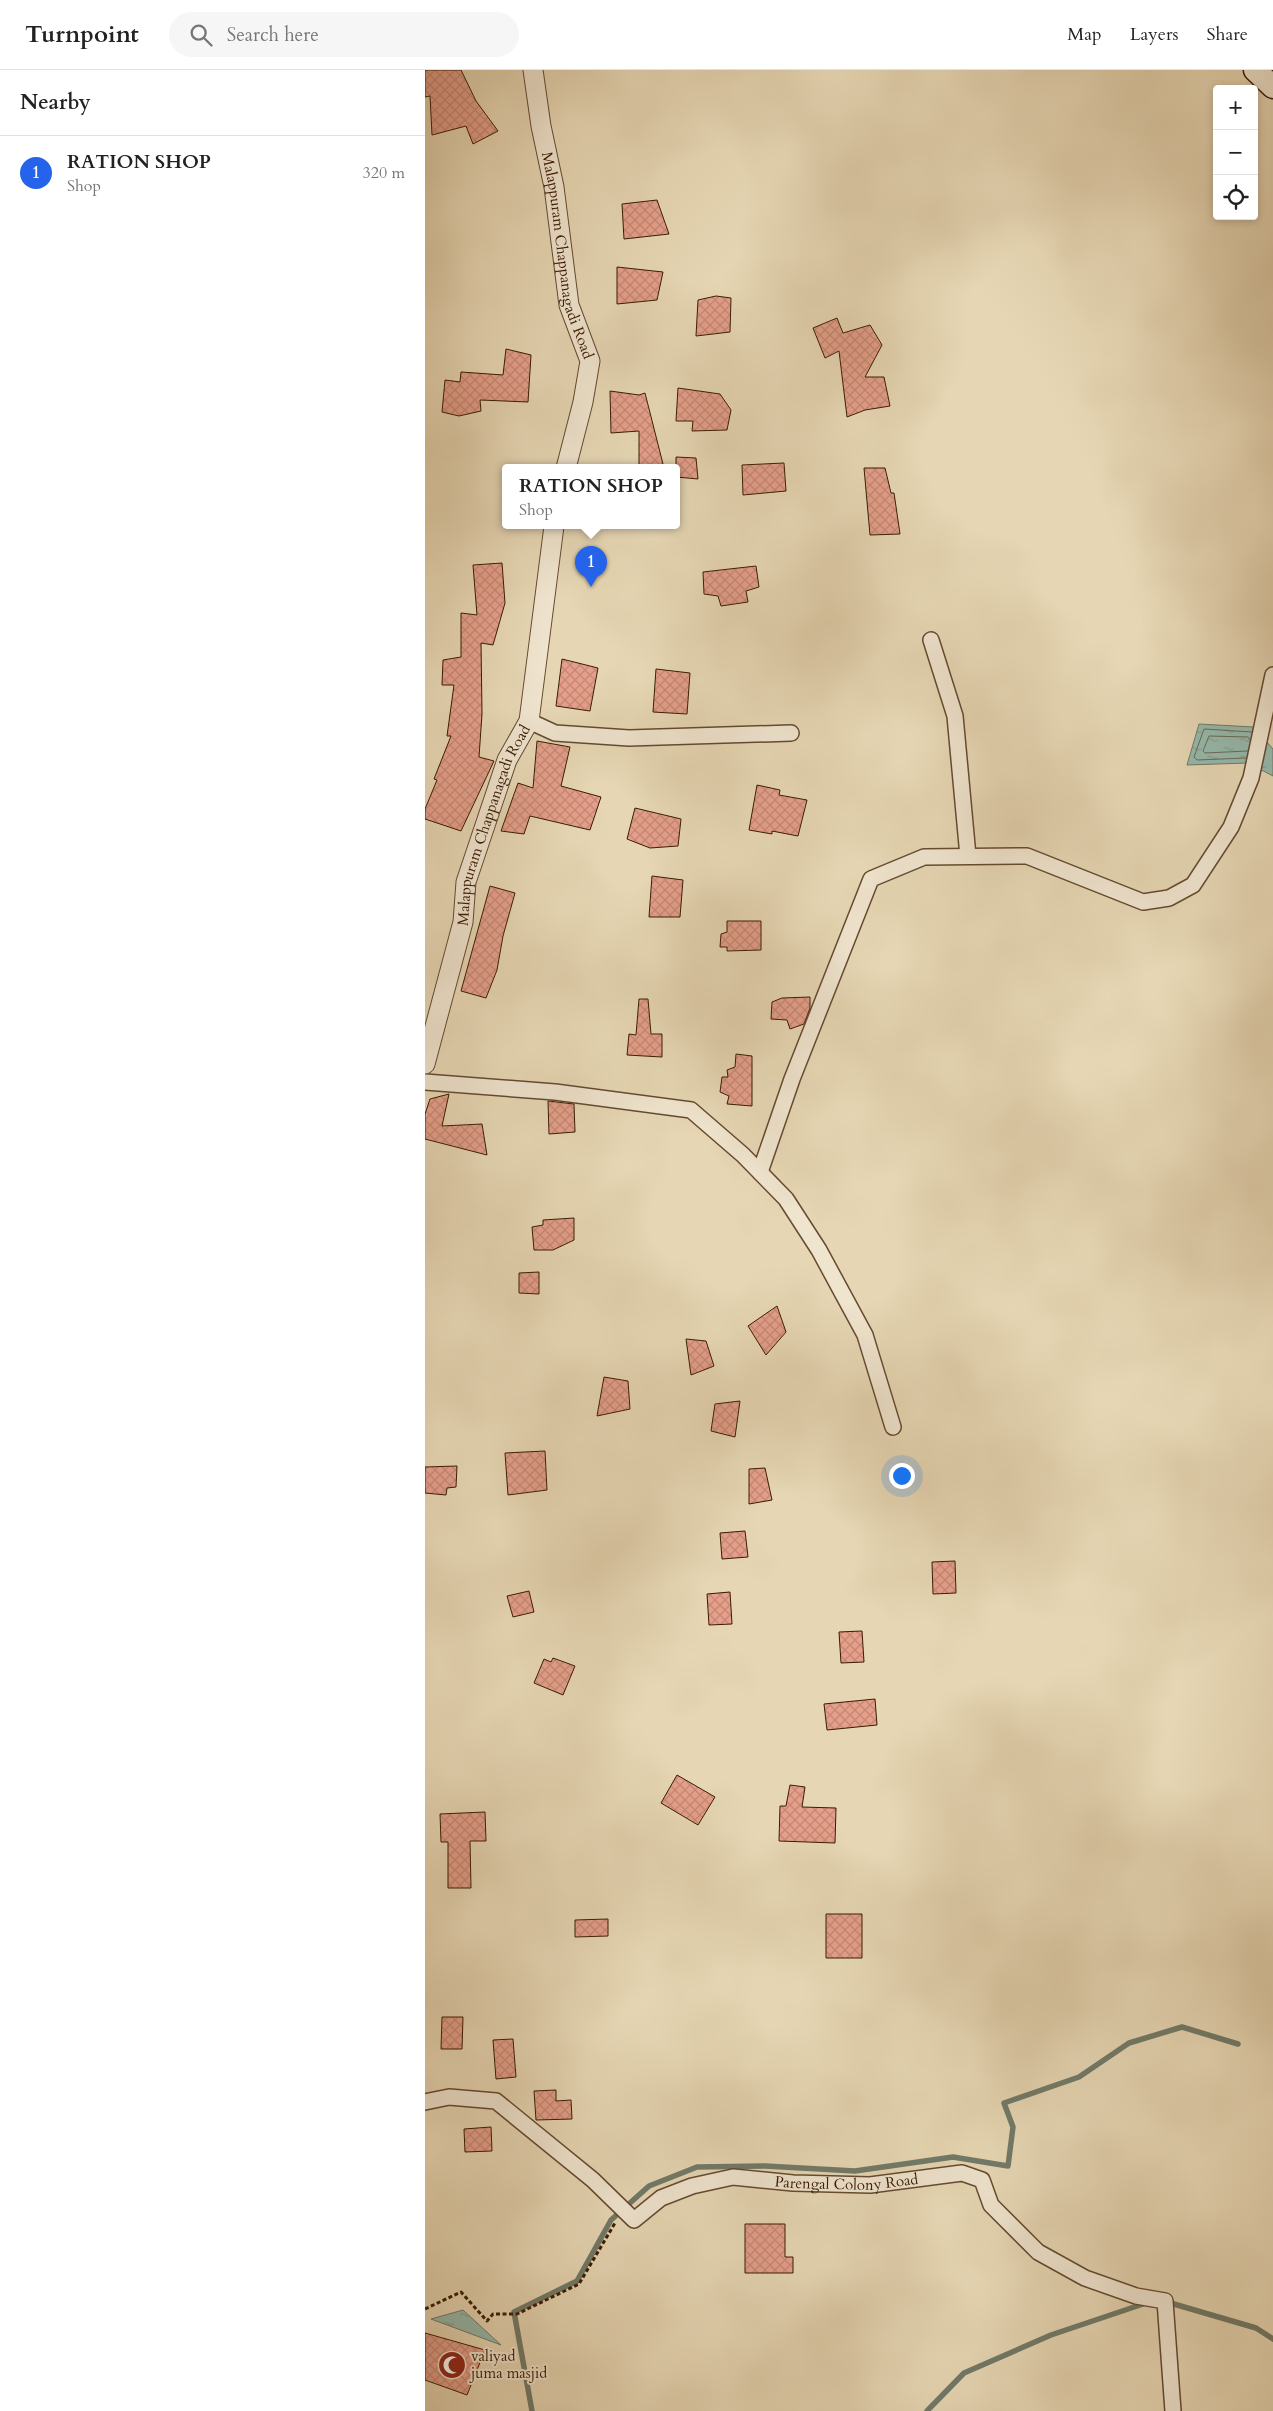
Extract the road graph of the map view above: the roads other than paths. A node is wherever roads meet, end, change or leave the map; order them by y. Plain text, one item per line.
1 (533, 70) edge
2 (1255, 70) edge
3 (1273, 87) edge
4 (567, 464) edge
5 (554, 529) edge
6 (931, 640) dead end
7 (1273, 675) edge
8 (529, 721) junction
9 (791, 733) dead end
10 (968, 856) junction
11 (425, 1064) edge
12 (425, 1082) edge
13 (760, 1172) junction
14 (893, 1427) dead end
15 (425, 2102) edge
16 (1173, 2411) edge

1 - 4 street, Malappuram Chappanagadi Road
2 - 3 main road
5 - 8 street, Malappuram Chappanagadi Road
6 - 10 street
7 - 10 street
8 - 9 street
8 - 11 street, Malappuram Chappanagadi Road
10 - 13 street
12 - 13 street
13 - 14 street
15 - 16 street, Parengal Colony Road

